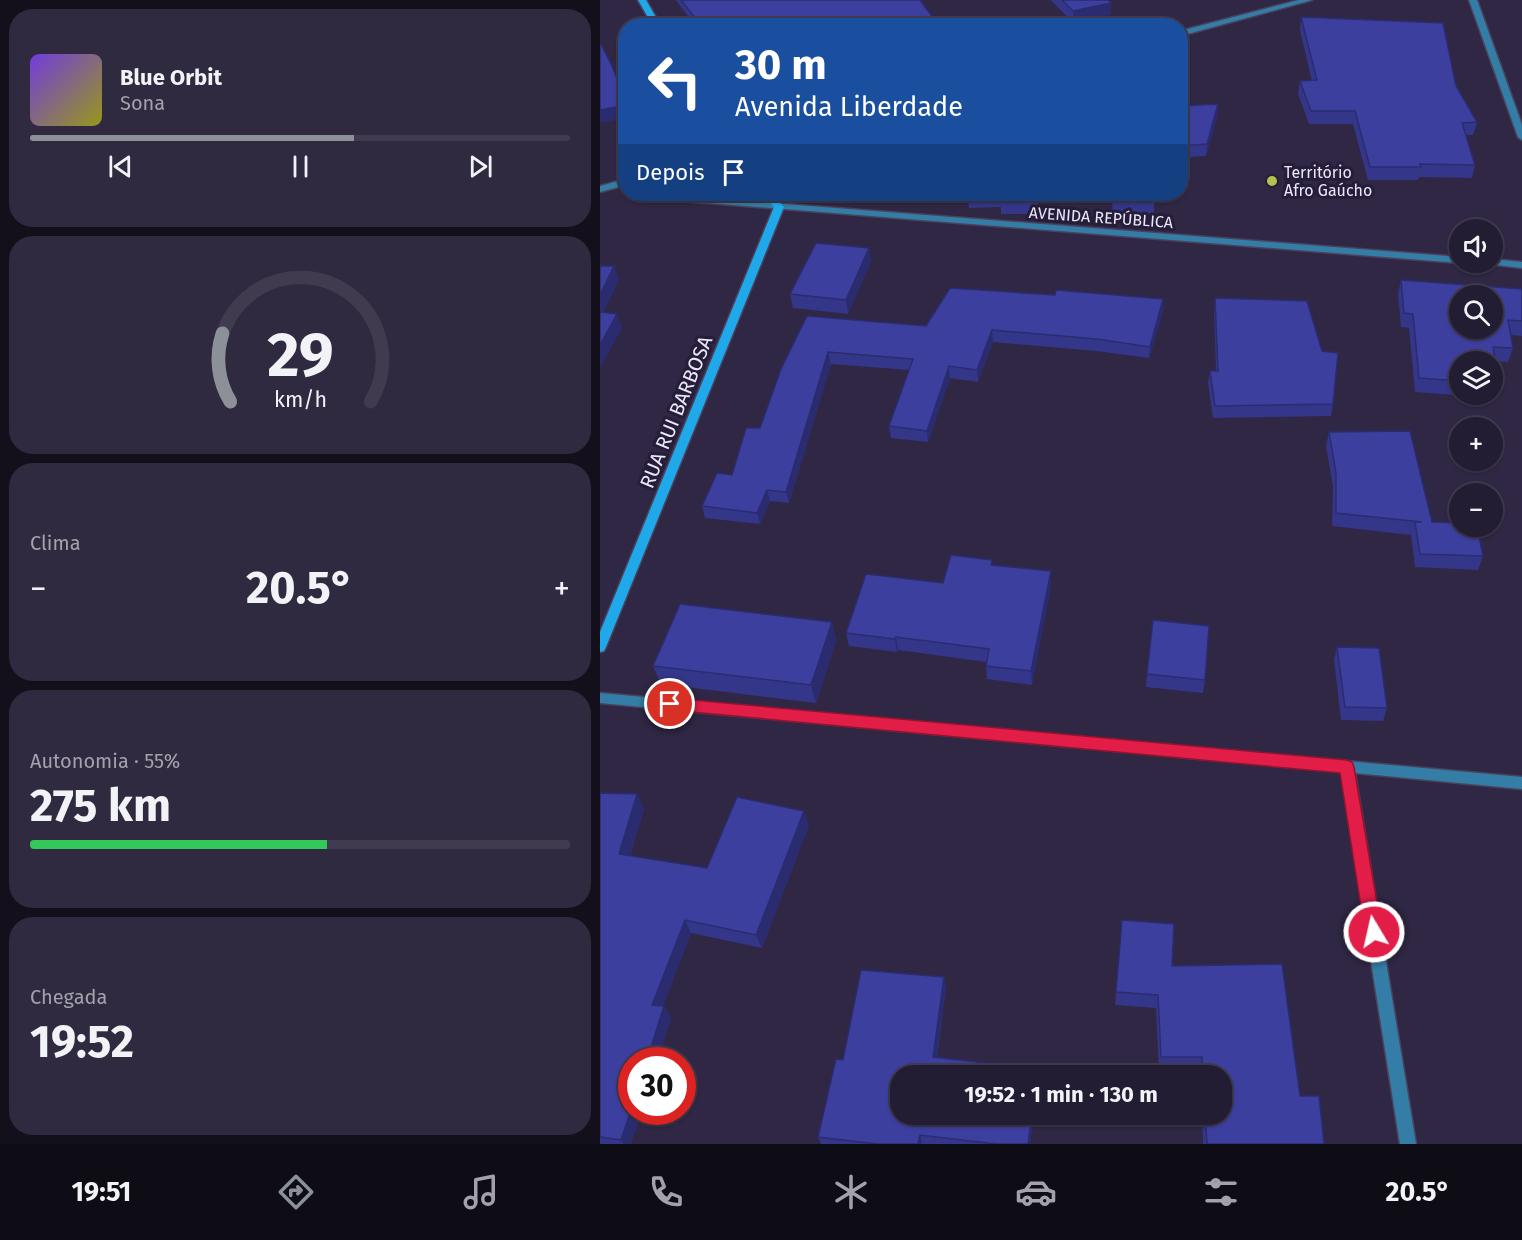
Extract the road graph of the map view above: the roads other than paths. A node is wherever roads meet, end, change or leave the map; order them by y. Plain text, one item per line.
1 (642, 0) edge
2 (1308, 0) edge
3 (1473, 0) edge
4 (652, 18) edge
5 (1188, 32) edge
6 (1522, 137) edge
7 (618, 184) edge
8 (600, 190) edge
9 (618, 192) edge
10 (712, 201) edge
11 (774, 201) edge
12 (779, 207) junction
13 (1449, 259) edge
14 (1503, 263) edge
15 (1522, 265) edge
16 (600, 647) edge
17 (600, 698) edge
18 (1347, 767) junction
19 (1522, 783) edge
20 (1408, 1144) edge

1 - 4 street
2 - 5 street
3 - 6 street
7 - 8 street
8 - 9 street
10 - 12 street, AVENIDA REPÚBLICA
11 - 12 street
12 - 13 street, AVENIDA REPÚBLICA
12 - 16 street, RUA RUI BARBOSA
14 - 15 street
17 - 18 street
18 - 19 street
18 - 20 street

